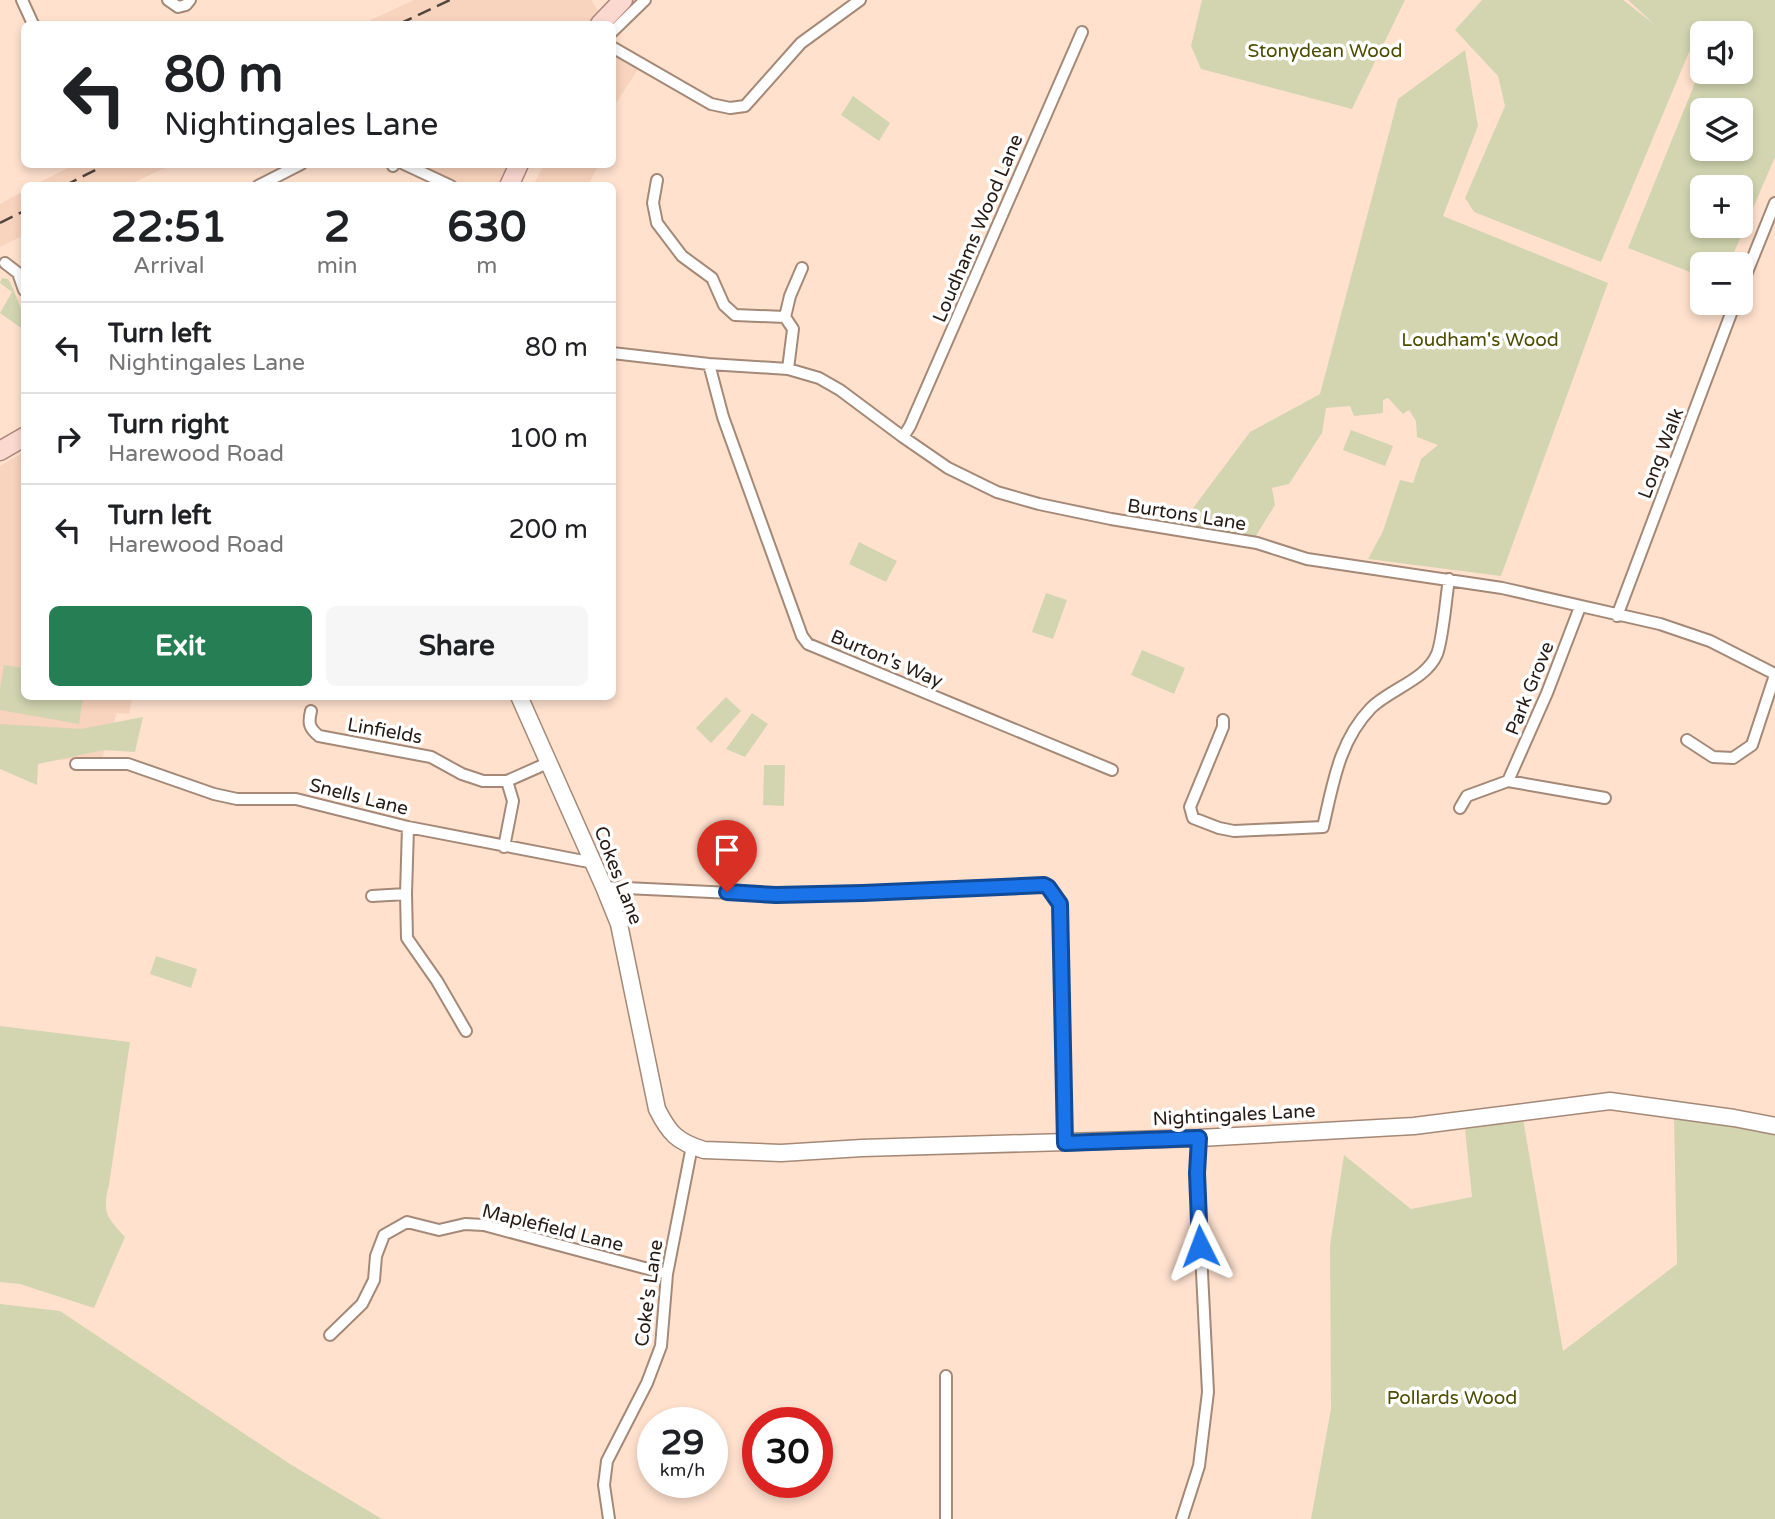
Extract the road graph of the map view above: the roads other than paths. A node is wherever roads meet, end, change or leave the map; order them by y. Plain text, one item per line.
1 (22, 0) edge
2 (168, 0) edge
3 (190, 0) edge
4 (624, 0) edge
5 (645, 0) edge
6 (860, 0) edge
7 (32, 21) edge
8 (603, 21) edge
9 (616, 28) edge
10 (1082, 32) dead end
11 (616, 49) edge
12 (293, 168) edge
13 (405, 168) edge
14 (657, 180) dead end
15 (266, 182) edge
16 (441, 182) edge
17 (1775, 203) edge
18 (1753, 257) edge
19 (5, 262) dead end
20 (802, 268) dead end
21 (21, 282) edge
22 (1730, 315) edge
23 (785, 317) junction
24 (616, 353) edge
25 (709, 364) junction
26 (788, 369) junction
27 (903, 437) junction
28 (21, 439) edge
29 (0, 451) edge
30 (1449, 579) junction
31 (1580, 607) junction
32 (1617, 615) junction
33 (1775, 675) edge
34 (521, 700) edge
35 (311, 711) dead end
36 (1223, 720) dead end
37 (1687, 740) dead end
38 (550, 762) junction
39 (76, 764) dead end
40 (1112, 770) dead end
41 (507, 781) junction
42 (1508, 781) junction
43 (1605, 798) dead end
44 (1460, 808) dead end
45 (408, 827) junction
46 (504, 847) junction
47 (594, 863) junction
48 (604, 887) junction
49 (406, 894) junction
50 (372, 896) dead end
51 (466, 1031) dead end
52 (1775, 1126) edge
53 (1199, 1138) junction
54 (1065, 1143) junction
55 (692, 1146) junction
56 (667, 1274) junction
57 (330, 1335) dead end
58 (946, 1376) dead end
59 (609, 1519) edge
60 (946, 1519) edge
61 (1182, 1519) edge

1 - 7 street
2 - 3 street
4 - 8 main road
5 - 9 street
6 - 11 street
10 - 27 street, Loudhams Wood Lane
12 - 15 street
13 - 16 street
14 - 23 street
17 - 18 street
19 - 21 street
20 - 23 street
22 - 32 street, Long Walk
23 - 26 street
24 - 25 street, Burtons Lane
25 - 26 street, Burtons Lane
25 - 40 street, Burton's Way
26 - 27 street, Burtons Lane
27 - 30 street, Burtons Lane
28 - 29 main road
30 - 31 street, Burtons Lane
30 - 36 street
31 - 32 street, Burtons Lane
31 - 42 street, Park Grove
32 - 33 street, Burtons Lane
33 - 37 street
34 - 38 main road, Cokes Lane
35 - 41 street, Linfields
38 - 41 street, Linfields
38 - 47 main road, Cokes Lane
39 - 45 street, Snells Lane
41 - 46 street
42 - 43 street
42 - 44 street
45 - 46 street, Snells Lane
45 - 49 street
46 - 47 street, Snells Lane
47 - 48 main road, Cokes Lane
48 - 54 street
48 - 55 main road, Cokes Lane
49 - 50 street
49 - 51 street
52 - 53 main road, Nightingales Lane
53 - 54 main road, Nightingales Lane
53 - 61 street
54 - 55 main road, Nightingales Lane
55 - 56 street, Coke's Lane
56 - 57 street, Maplefield Lane
56 - 59 street, Coke's Lane
58 - 60 street

